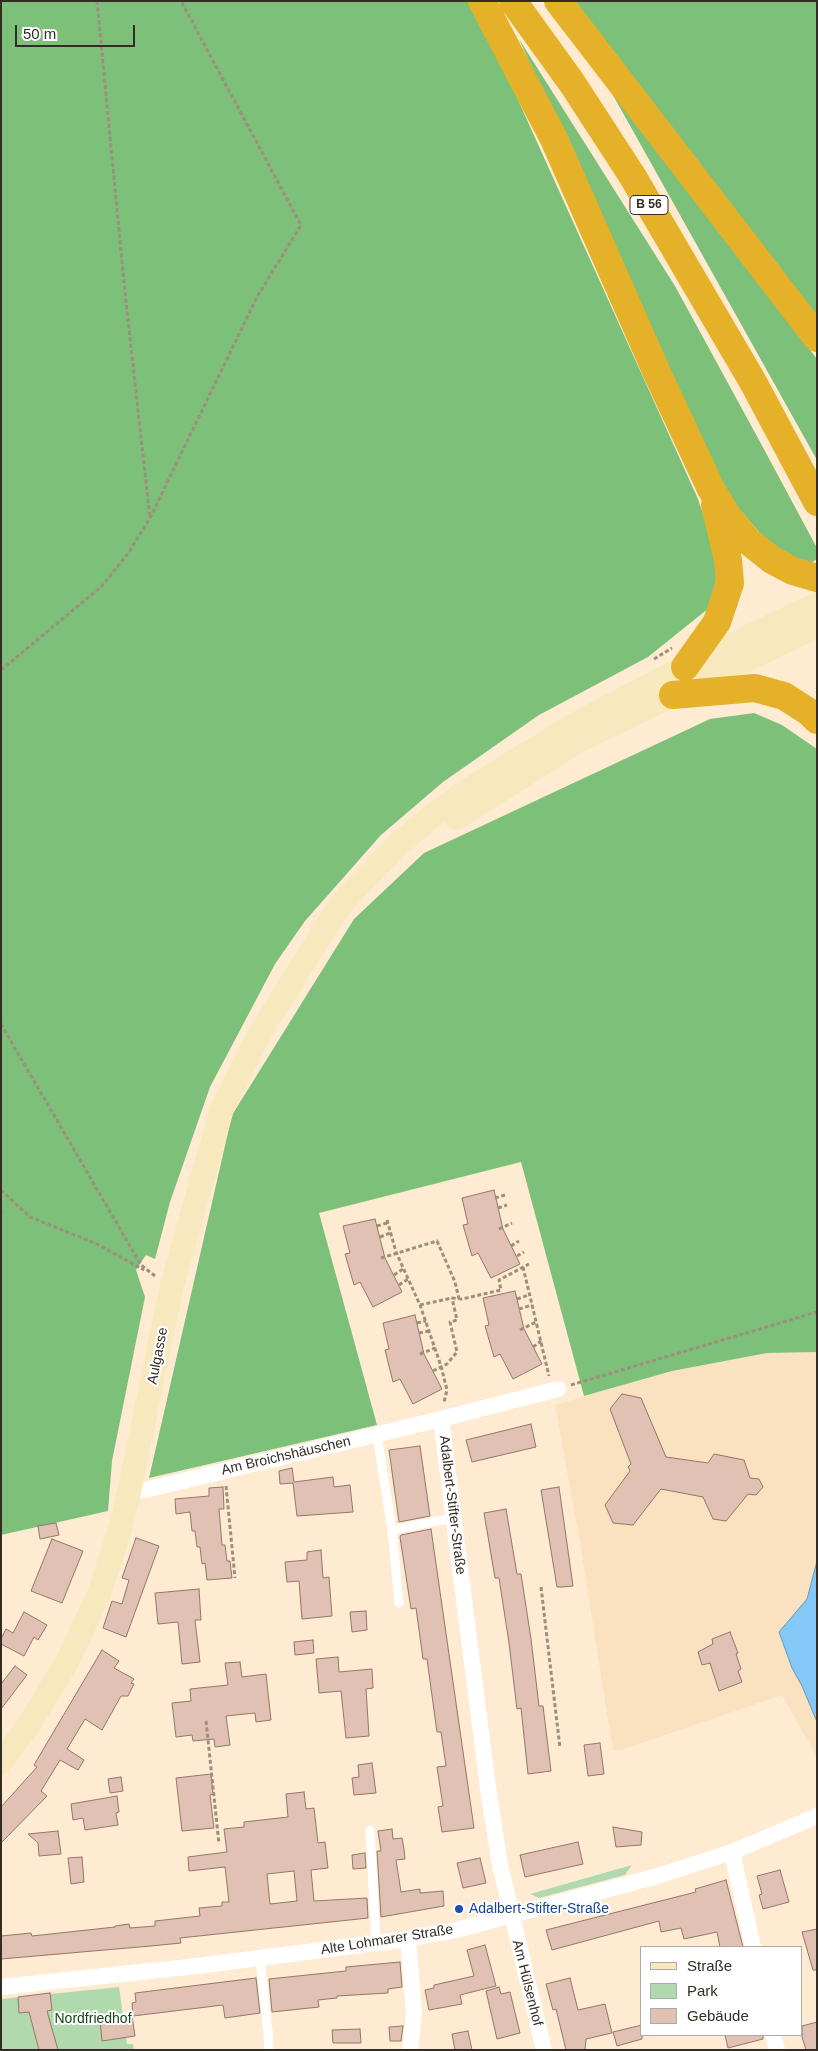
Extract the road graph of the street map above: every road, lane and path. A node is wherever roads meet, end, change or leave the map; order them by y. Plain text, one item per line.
1 (97, 1) edge
2 (181, 1) edge
3 (482, 1) edge
4 (513, 1) edge
5 (528, 1) edge
6 (558, 1) edge
7 (572, 83) junction
8 (817, 338) edge
9 (711, 489) junction
10 (817, 502) edge
11 (150, 518) junction
12 (817, 578) edge
13 (817, 604) edge
14 (817, 626) edge
15 (680, 657) junction
16 (651, 661) dead end
17 (1, 670) edge
18 (673, 695) junction
19 (817, 720) edge
20 (313, 948) junction
21 (1, 1024) edge
22 (1, 1190) edge
23 (505, 1195) dead end
24 (496, 1198) dead end
25 (507, 1205) dead end
26 (498, 1208) dead end
27 (512, 1223) dead end
28 (378, 1226) dead end
29 (499, 1229) dead end
30 (390, 1233) junction
31 (380, 1237) dead end
32 (519, 1241) dead end
33 (512, 1246) dead end
34 (396, 1252) junction
35 (524, 1252) dead end
36 (517, 1256) dead end
37 (381, 1258) dead end
38 (529, 1264) dead end
39 (158, 1268) dead end
40 (523, 1268) junction
41 (403, 1269) junction
42 (394, 1275) dead end
43 (156, 1277) junction
44 (408, 1279) junction
45 (399, 1285) dead end
46 (529, 1295) junction
47 (452, 1298) junction
48 (458, 1298) junction
49 (517, 1298) dead end
50 (420, 1305) junction
51 (532, 1305) junction
52 (519, 1308) dead end
53 (817, 1312) edge
54 (426, 1321) junction
55 (536, 1322) junction
56 (417, 1323) dead end
57 (429, 1330) junction
58 (520, 1330) dead end
59 (419, 1333) dead end
60 (541, 1341) junction
61 (533, 1347) dead end
62 (435, 1348) junction
63 (544, 1352) junction
64 (420, 1354) dead end
65 (538, 1357) dead end
66 (441, 1366) junction
67 (433, 1371) dead end
68 (444, 1378) junction
69 (438, 1381) dead end
70 (553, 1390) junction
71 (441, 1420) junction
72 (377, 1434) junction
73 (224, 1471) junction
74 (130, 1488) junction
75 (454, 1518) junction
76 (392, 1530) junction
77 (235, 1578) dead end
78 (542, 1587) dead end
79 (399, 1603) dead end
80 (206, 1720) dead end
81 (560, 1748) dead end
82 (1, 1762) edge
83 (817, 1816) edge
84 (370, 1830) dead end
85 (219, 1844) dead end
86 (732, 1852) junction
87 (511, 1916) junction
88 (408, 1939) junction
89 (376, 1943) junction
90 (753, 1946) edge
91 (260, 1958) junction
92 (1, 1987) edge
93 (773, 2036) edge
94 (269, 2050) edge
95 (410, 2050) edge
96 (544, 2050) edge
97 (777, 2050) edge

1 - 11 path
2 - 11 path
3 - 9 highway
4 - 7 highway, B 56
5 - 7 highway, B 56
6 - 8 highway
7 - 10 highway, B 56
9 - 12 highway
9 - 15 highway
11 - 17 path
13 - 15 main road
14 - 18 main road
15 - 16 path
15 - 20 main road
18 - 19 highway
18 - 20 main road
20 - 74 main road, Aulgasse
21 - 43 path
22 - 43 path
23 - 24 path
25 - 26 path
27 - 29 path
28 - 30 path
30 - 31 path
30 - 34 path
32 - 33 path
34 - 37 path
34 - 41 path
34 - 48 path
35 - 36 path
38 - 40 path
39 - 43 path
40 - 46 path
40 - 48 path
41 - 42 path
41 - 44 path
44 - 45 path
44 - 50 path
46 - 49 path
46 - 51 path
47 - 48 path
47 - 50 path
47 - 66 path
50 - 54 path
51 - 52 path
51 - 55 path
53 - 70 path
54 - 56 path
54 - 57 path
55 - 58 path
55 - 60 path
57 - 59 path
57 - 62 path
60 - 61 path
60 - 63 path
62 - 64 path
62 - 66 path
63 - 65 path
63 - 70 path
66 - 67 path
66 - 68 path
68 - 69 path
68 - 71 path
70 - 71 street, Am Broichshäuschen
71 - 72 street, Am Broichshäuschen
71 - 75 street, Adalbert-Stifter-Straße
72 - 73 street, Am Broichshäuschen
72 - 76 lane
73 - 74 street, Am Broichshäuschen
73 - 77 path
74 - 82 main road, Aulgasse
75 - 76 lane
75 - 87 street, Adalbert-Stifter-Straße
76 - 79 lane
78 - 81 path
80 - 85 path
83 - 86 street, Alte Lohmarer Straße
84 - 89 lane
86 - 87 street, Alte Lohmarer Straße
86 - 90 street
87 - 88 street, Alte Lohmarer Straße
87 - 96 street, Am Hülsenhof
88 - 89 street, Alte Lohmarer Straße
88 - 95 street
89 - 91 street, Alte Lohmarer Straße
91 - 92 street, Alte Lohmarer Straße
91 - 94 lane
93 - 97 street

